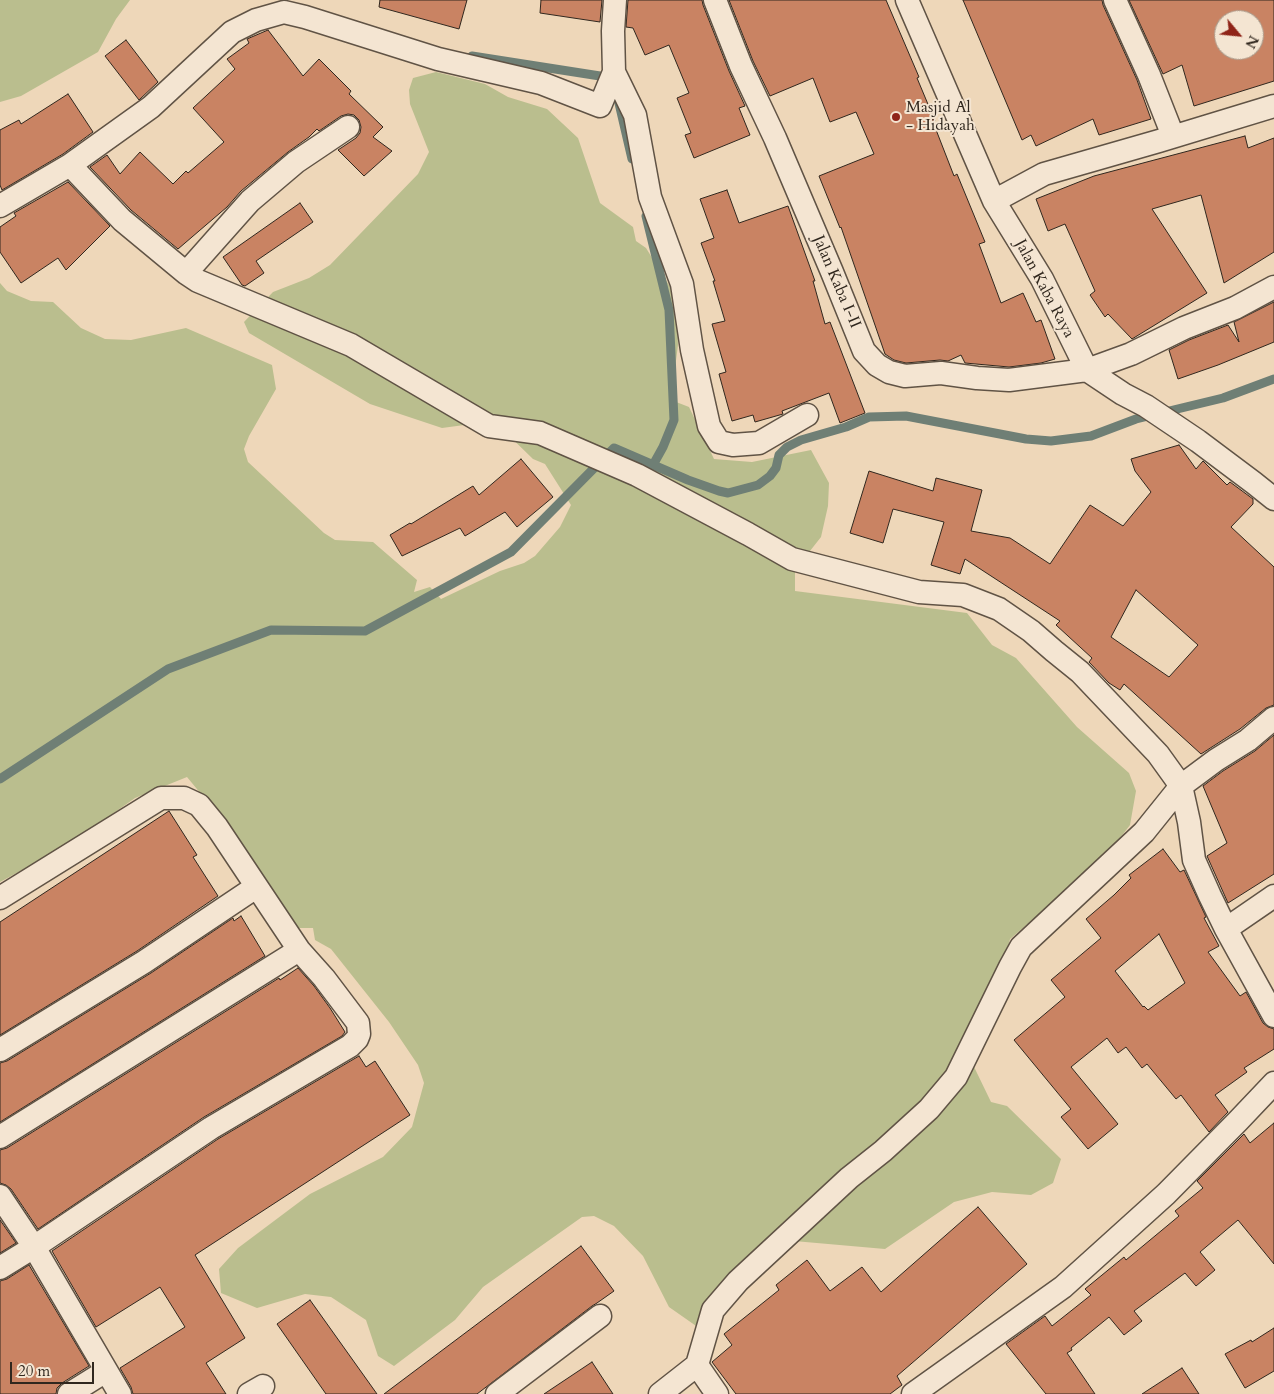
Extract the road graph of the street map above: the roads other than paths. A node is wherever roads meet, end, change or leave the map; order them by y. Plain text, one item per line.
1 (616, 0) edge
2 (714, 0) edge
3 (907, 0) edge
4 (1115, 0) edge
5 (610, 81) junction
6 (1274, 106) edge
7 (348, 127) dead end
8 (1173, 136) junction
9 (70, 165) junction
10 (994, 201) junction
11 (0, 206) edge
12 (186, 273) junction
13 (1274, 287) edge
14 (1086, 370) junction
15 (808, 415) dead end
16 (1274, 500) edge
17 (1274, 718) edge
18 (1181, 786) junction
19 (256, 887) junction
20 (1274, 896) edge
21 (0, 898) edge
22 (1226, 929) junction
23 (300, 950) junction
24 (1274, 1016) edge
25 (0, 1050) edge
26 (1274, 1082) edge
27 (0, 1137) edge
28 (0, 1196) edge
29 (34, 1247) junction
30 (0, 1268) edge
31 (600, 1316) dead end
32 (697, 1365) junction
33 (106, 1371) junction
34 (69, 1394) edge
35 (120, 1394) edge
36 (497, 1394) edge
37 (660, 1394) edge
38 (717, 1394) edge
39 (913, 1394) edge

1 - 5 street
2 - 14 street, Jalan Kaba I-II
3 - 10 street, Jalan Kaba Raya
4 - 8 street
5 - 9 street
5 - 15 street
6 - 8 street
7 - 12 street
8 - 10 street
9 - 11 street
9 - 12 street
10 - 14 street, Jalan Kaba Raya
12 - 18 street
13 - 14 street, Jalan Kaba I-II
14 - 16 street
17 - 18 street
18 - 22 street
18 - 32 street
19 - 21 street
19 - 23 street
19 - 25 street
20 - 22 street
22 - 24 street
23 - 27 street
23 - 29 street
26 - 39 street
28 - 29 street
29 - 30 street
29 - 33 street
31 - 36 street
32 - 37 street
32 - 38 street
33 - 34 street
33 - 35 street

